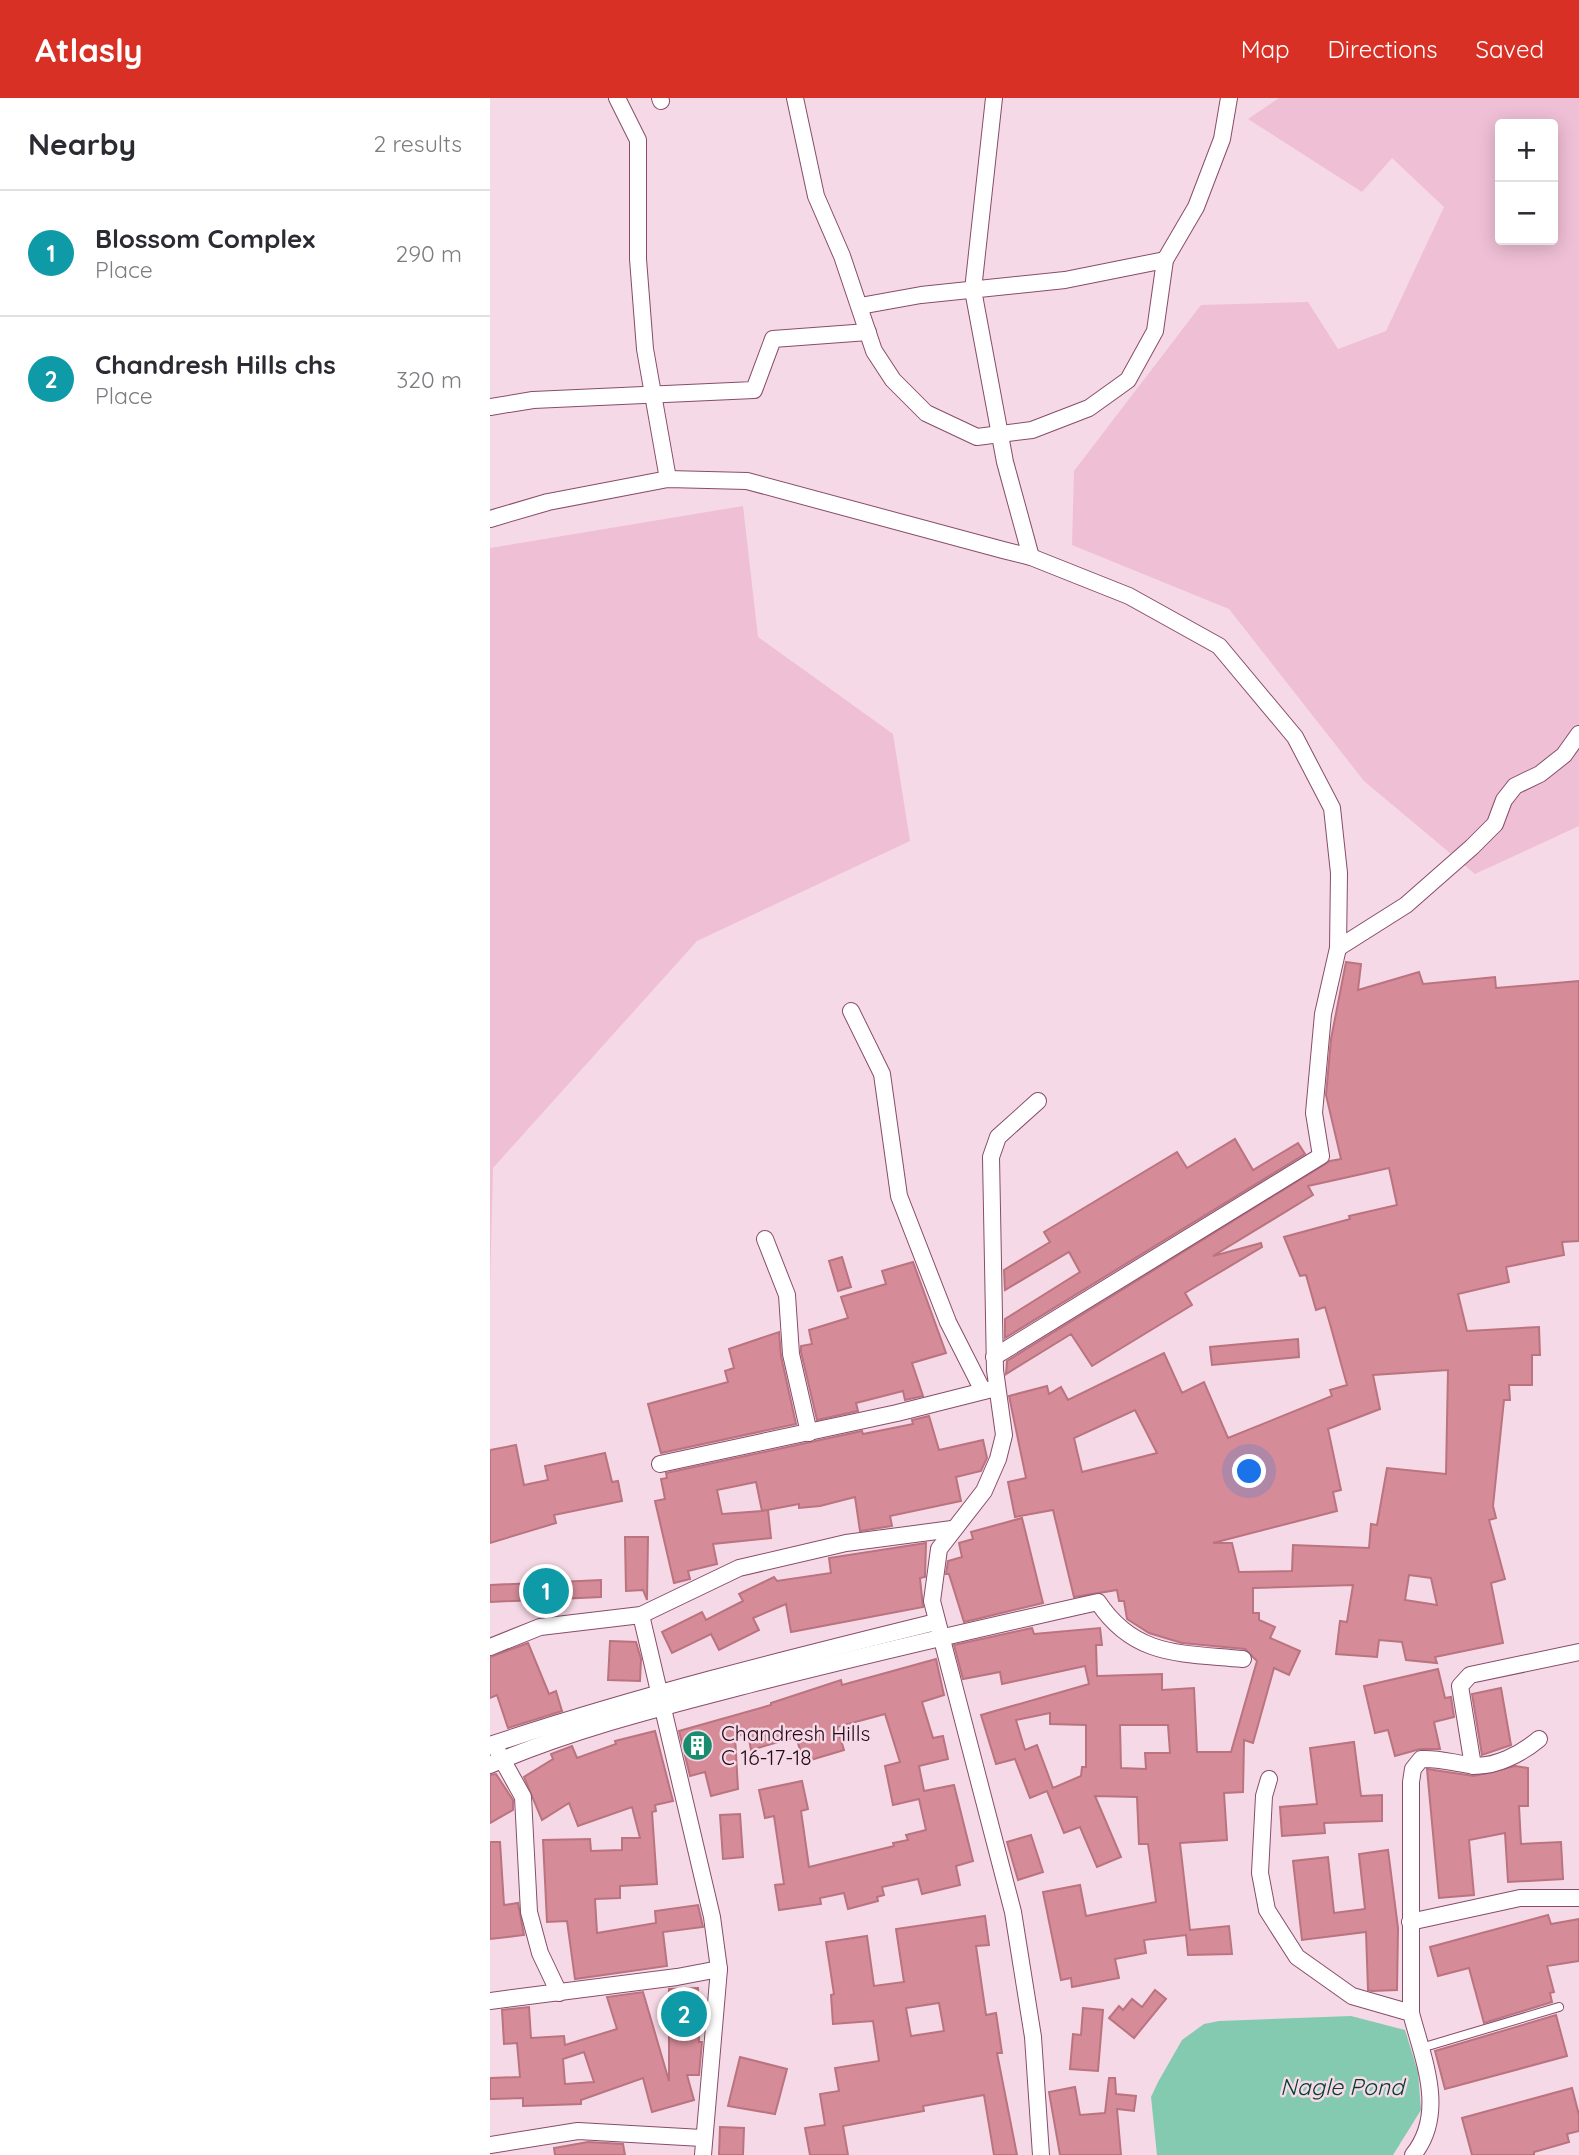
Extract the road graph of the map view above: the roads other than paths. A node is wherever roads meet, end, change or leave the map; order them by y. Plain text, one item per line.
1 (617, 98) edge
2 (795, 98) edge
3 (994, 98) edge
4 (1229, 98) edge
5 (1165, 260) junction
6 (973, 290) junction
7 (860, 306) junction
8 (868, 332) junction
9 (654, 395) junction
10 (490, 407) edge
11 (1000, 436) junction
12 (668, 479) junction
13 (490, 519) edge
14 (1031, 558) junction
15 (1579, 734) edge
16 (1338, 948) junction
17 (851, 1011) dead end
18 (1038, 1101) dead end
19 (765, 1239) dead end
20 (995, 1357) junction
21 (990, 1390) junction
22 (809, 1433) junction
23 (660, 1464) dead end
24 (952, 1529) junction
25 (641, 1615) junction
26 (937, 1630) junction
27 (490, 1647) edge
28 (1579, 1651) edge
29 (1243, 1659) dead end
30 (660, 1701) junction
31 (1539, 1739) dead end
32 (492, 1744) edge
33 (496, 1763) edge
34 (1474, 1766) junction
35 (1269, 1779) dead end
36 (1579, 1898) edge
37 (1410, 1922) junction
38 (719, 1969) junction
39 (559, 1993) junction
40 (490, 2001) edge
41 (1559, 2007) dead end
42 (1410, 2013) junction
43 (1420, 2048) junction
44 (490, 2145) edge
45 (702, 2147) edge
46 (1041, 2155) edge
47 (1413, 2155) edge

1 - 9 street
2 - 7 street
3 - 6 street
4 - 5 street
5 - 6 street
5 - 11 street
6 - 7 street
6 - 11 street
7 - 8 street
8 - 9 street
8 - 11 street
9 - 10 street
9 - 12 street
11 - 14 street
12 - 13 street
12 - 14 street
14 - 16 street
15 - 16 street
16 - 20 street
17 - 21 street
18 - 20 street
19 - 22 street
20 - 21 street
21 - 22 street
21 - 24 street
22 - 23 street
24 - 25 street
24 - 26 street
25 - 27 street
25 - 30 street
26 - 29 street
26 - 30 street
26 - 46 street
28 - 34 street
30 - 32 street
30 - 33 street
30 - 38 street
31 - 34 street
32 - 33 street
33 - 39 street
34 - 37 street
35 - 42 street
36 - 37 street
37 - 42 street
38 - 39 street
38 - 45 street
39 - 40 street
41 - 43 lane
42 - 43 street
43 - 47 street
44 - 45 street

